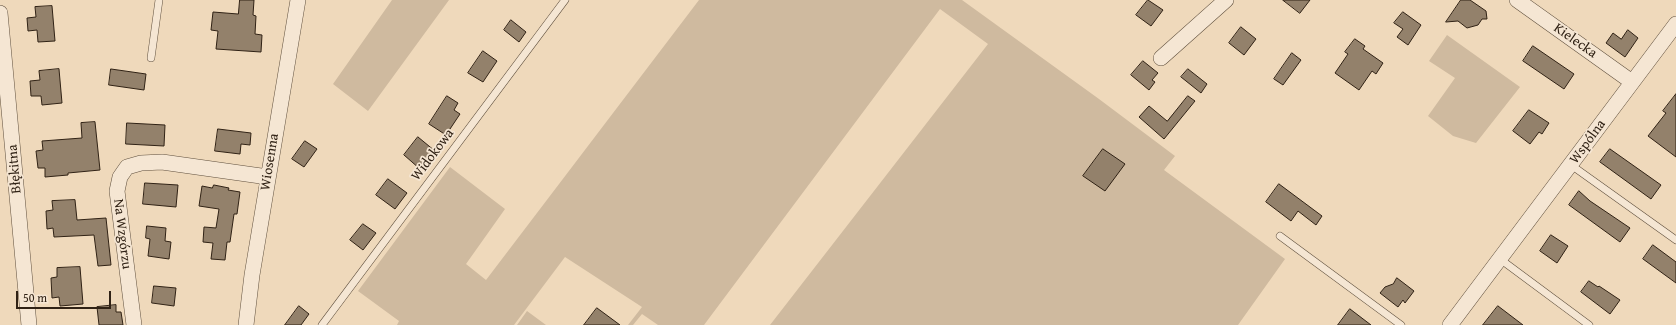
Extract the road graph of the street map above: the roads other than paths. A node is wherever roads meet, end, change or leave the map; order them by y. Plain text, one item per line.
1 (159, 0) edge
2 (298, 0) edge
3 (565, 0) edge
4 (1226, 0) edge
5 (1518, 0) edge
6 (0, 13) edge
7 (1676, 24) edge
8 (151, 58) dead end
9 (1162, 58) dead end
10 (1632, 82) junction
11 (1572, 165) junction
12 (268, 177) junction
13 (1280, 236) dead end
14 (1676, 240) edge
15 (1500, 259) junction
16 (30, 325) edge
17 (134, 325) edge
18 (246, 325) edge
19 (322, 325) edge
20 (1401, 325) edge
21 (1450, 325) edge
22 (1589, 325) edge

1 - 8 lane
2 - 12 street, Wiosenna
3 - 19 lane, Widokowa
4 - 9 street
5 - 10 street, Kielecka
6 - 16 street, Błękitna
7 - 10 street, Wspólna
10 - 11 street, Wspólna
11 - 14 lane
11 - 15 street, Wspólna
12 - 17 street, Na Wzgórzu
12 - 18 street, Wiosenna
13 - 20 lane
15 - 21 street, Wspólna
15 - 22 lane

